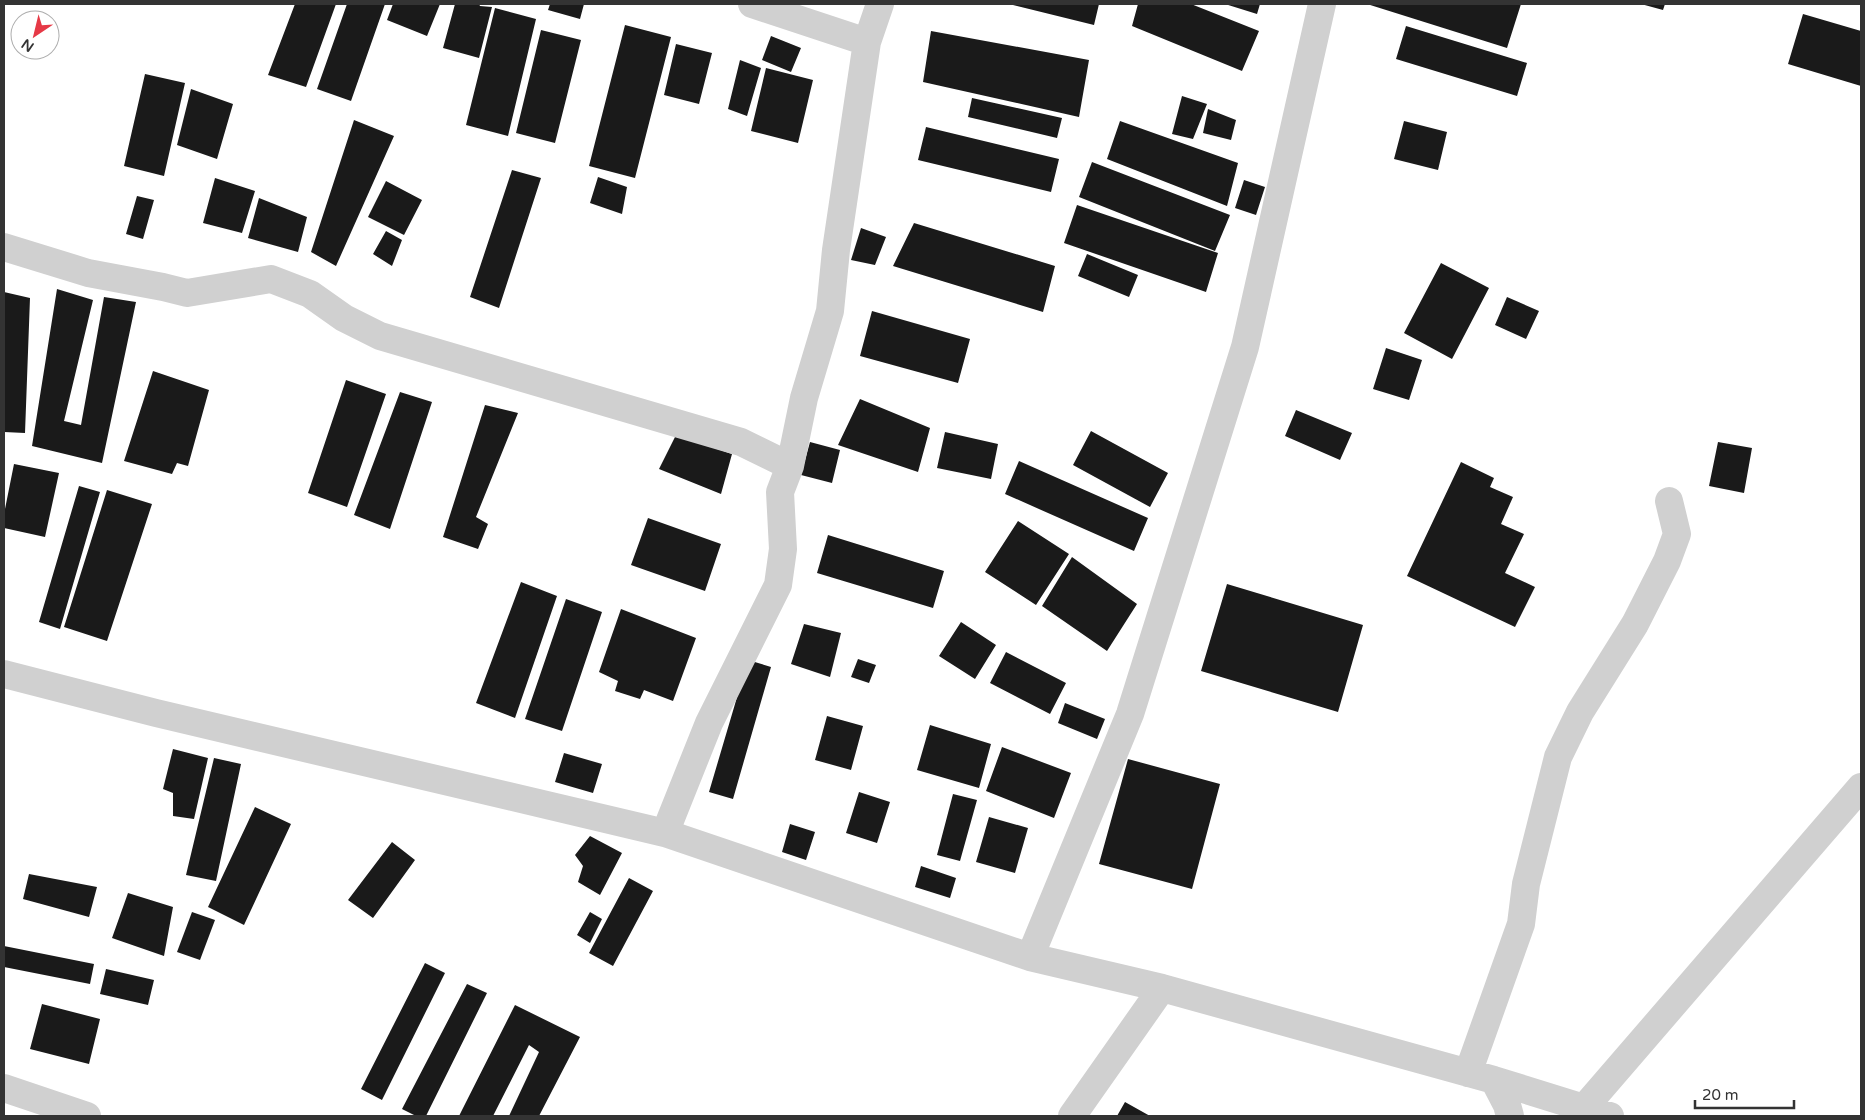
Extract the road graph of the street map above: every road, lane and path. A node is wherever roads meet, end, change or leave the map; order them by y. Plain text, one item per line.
1 (752, 4) edge
2 (880, 4) edge
3 (1322, 4) edge
4 (866, 42) junction
5 (4, 247) edge
6 (790, 466) junction
7 (1669, 501) dead end
8 (4, 674) edge
9 (1861, 787) edge
10 (665, 833) junction
11 (1030, 957) junction
12 (1162, 988) junction
13 (1481, 1076) junction
14 (4, 1088) edge
15 (1584, 1108) junction
16 (88, 1116) edge
17 (1072, 1116) edge
18 (1510, 1116) edge
19 (1610, 1116) edge

1 - 4 street
2 - 4 street
3 - 11 street
4 - 6 street
5 - 6 street
6 - 10 street
7 - 13 street
8 - 10 street
9 - 15 street
10 - 11 street
11 - 12 street
12 - 13 street
12 - 17 street
13 - 15 street
13 - 18 street
14 - 16 street
15 - 19 street

